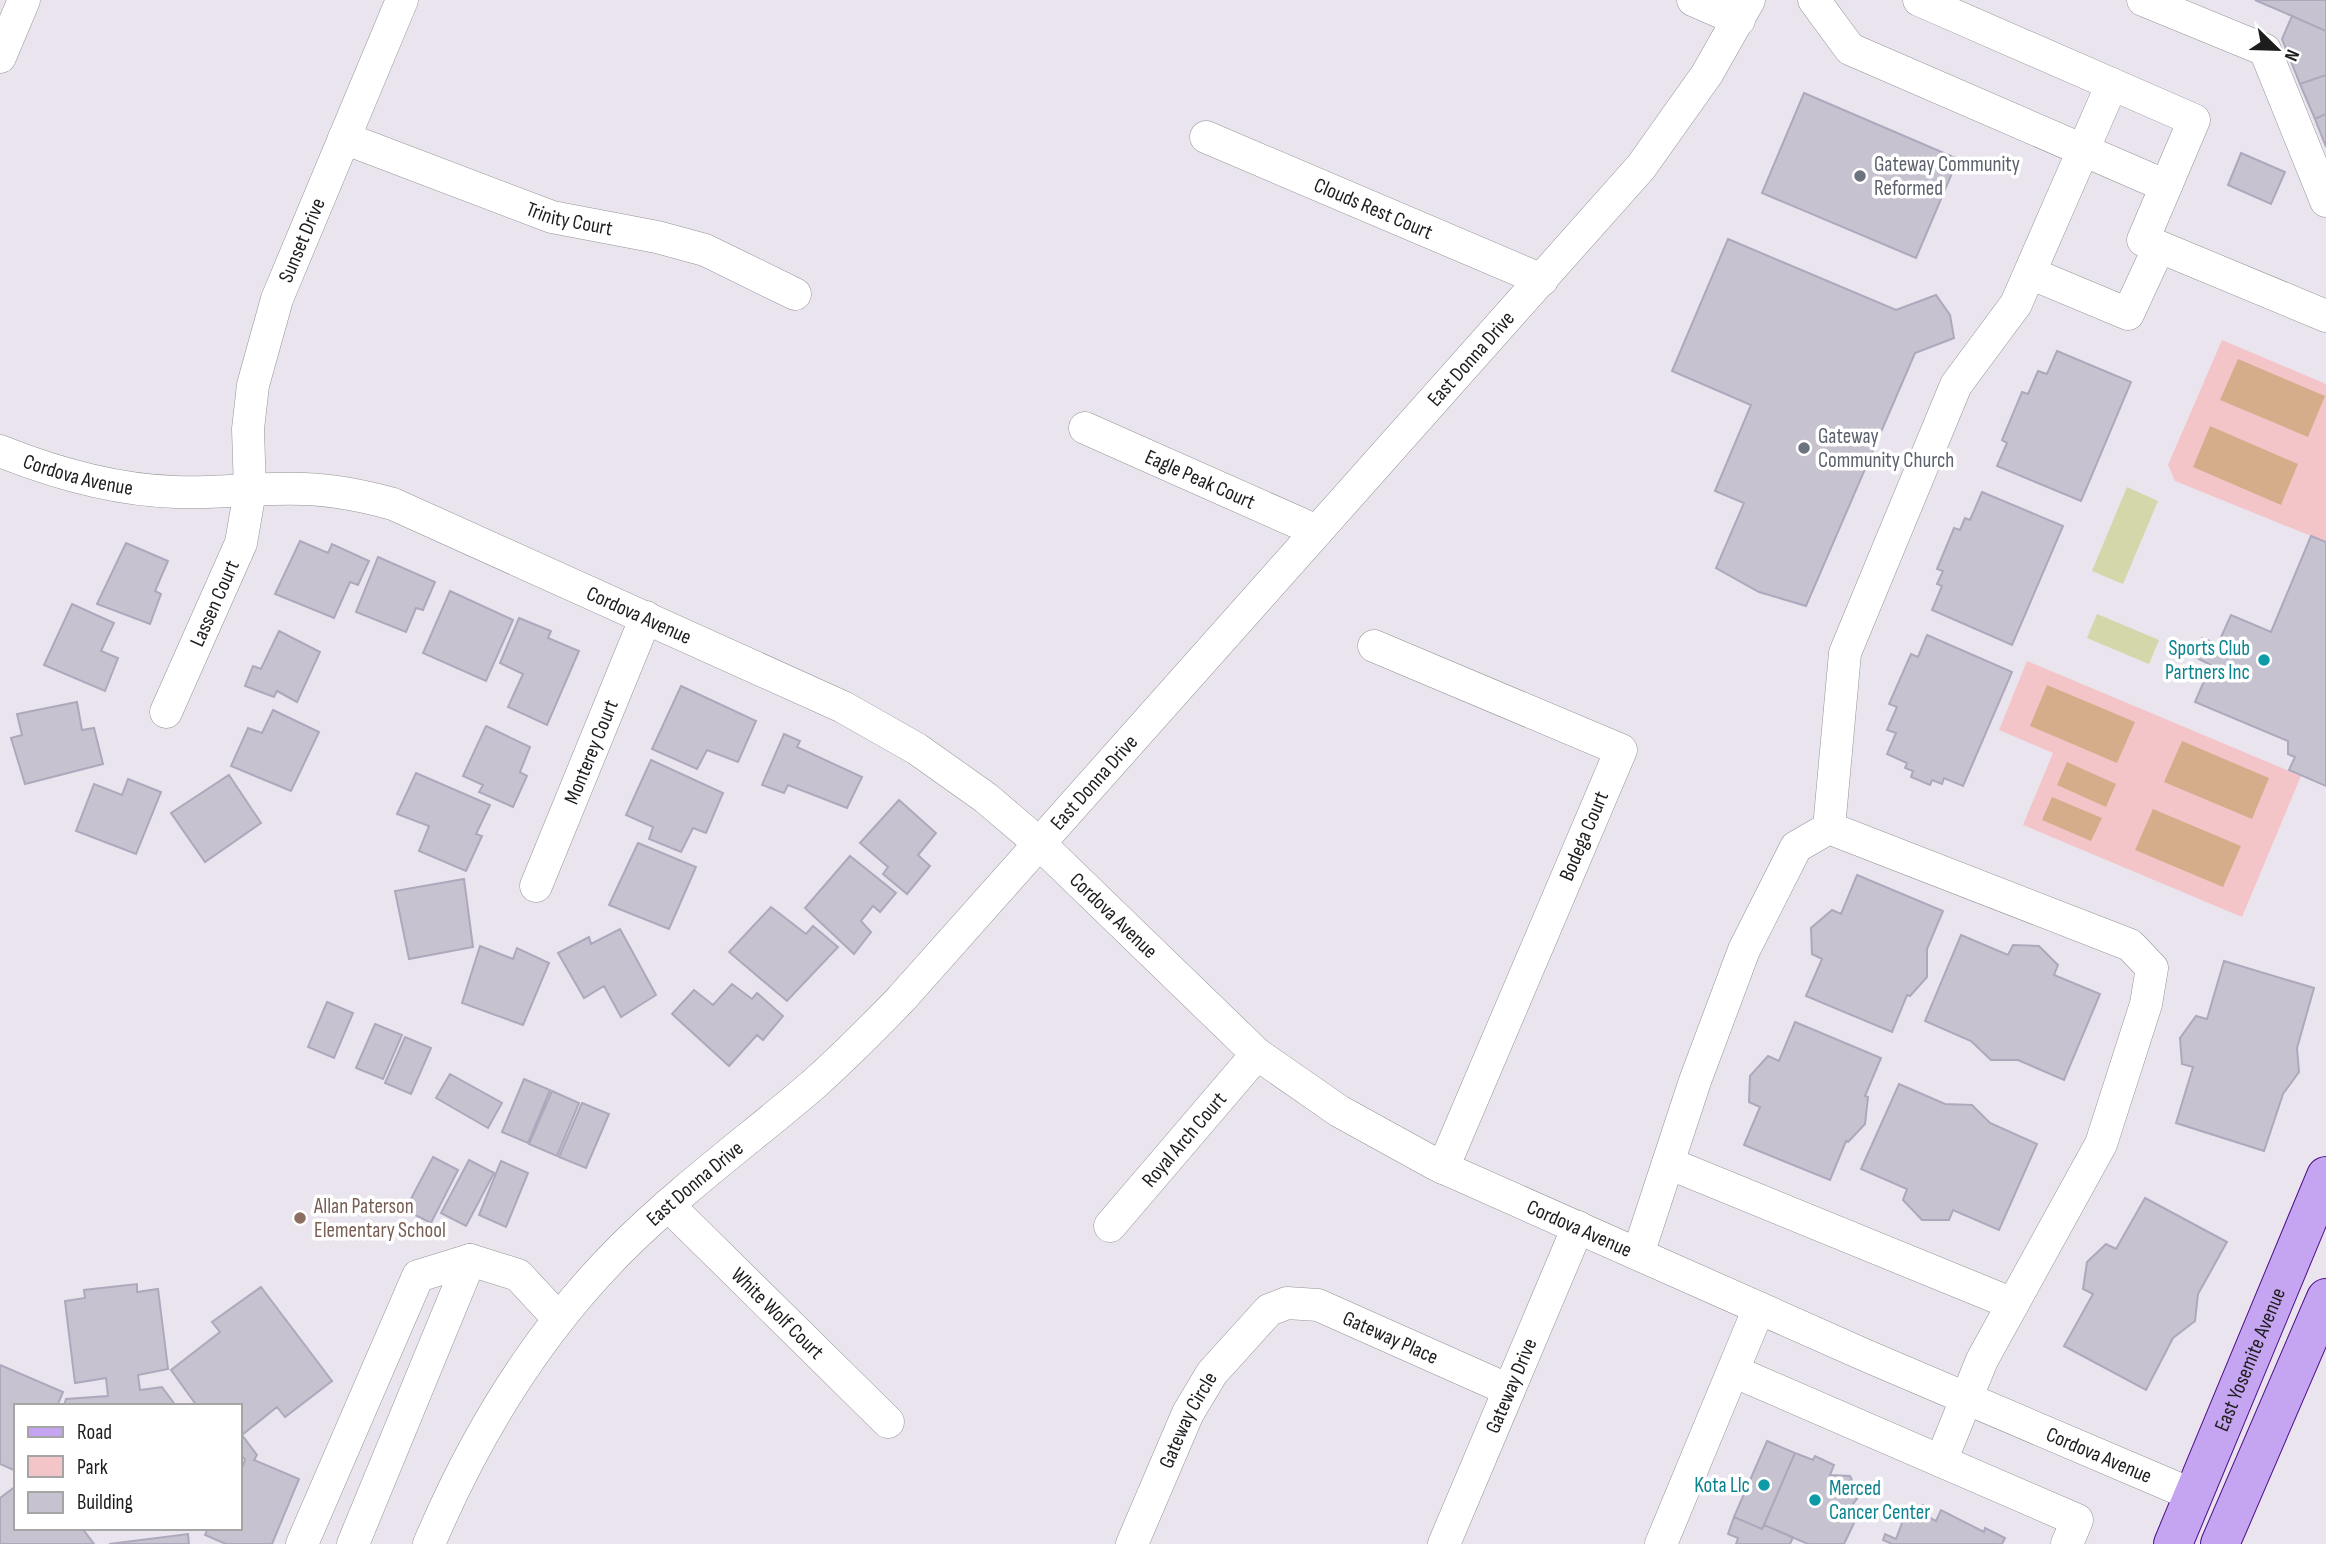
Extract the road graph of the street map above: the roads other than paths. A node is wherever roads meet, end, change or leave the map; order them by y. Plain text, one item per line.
1 (24, 0) edge
2 (402, 0) edge
3 (1693, 0) edge
4 (1919, 0) edge
5 (2143, 0) edge
6 (1819, 1) edge
7 (1744, 10) edge
8 (0, 57) edge
9 (2112, 84) junction
10 (1206, 137) dead end
11 (344, 138) junction
12 (2082, 149) junction
13 (2166, 186) junction
14 (2326, 201) edge
15 (2160, 247) junction
16 (2029, 273) junction
17 (1542, 280) junction
18 (795, 294) dead end
19 (2326, 316) edge
20 (1084, 428) dead end
21 (0, 451) edge
22 (250, 491) junction
23 (1317, 531) junction
24 (646, 617) junction
25 (1374, 646) dead end
26 (166, 712) dead end
27 (1829, 828) junction
28 (1040, 844) junction
29 (536, 886) dead end
30 (1257, 1054) junction
31 (1668, 1163) junction
32 (1443, 1168) junction
33 (2326, 1176) edge
34 (668, 1205) junction
35 (1110, 1226) dead end
36 (1578, 1227) junction
37 (1638, 1254) junction
38 (470, 1261) junction
39 (2326, 1298) edge
40 (2012, 1304) junction
41 (1759, 1308) junction
42 (1269, 1310) joint
43 (559, 1319) junction
44 (1733, 1371) junction
45 (1509, 1390) junction
46 (1967, 1398) junction
47 (888, 1422) dead end
48 (1941, 1461) junction
49 (2193, 1494) junction
50 (302, 1544) edge
51 (353, 1544) edge
52 (429, 1544) edge
53 (1132, 1544) edge
54 (1444, 1544) edge
55 (1661, 1544) edge
56 (2067, 1544) edge
57 (2173, 1544) edge
58 (2193, 1544) edge
59 (2220, 1544) edge

1 - 8 street
2 - 11 street, Sunset Drive
3 - 7 street
4 - 9 street
5 - 14 street
6 - 12 street
7 - 17 street, East Donna Drive
9 - 12 street
9 - 13 street
10 - 17 street, Clouds Rest Court
11 - 18 street, Trinity Court
11 - 22 street, Sunset Drive
12 - 13 street
12 - 16 street
13 - 15 street
15 - 16 street
15 - 19 street
16 - 27 street
17 - 23 street, East Donna Drive
20 - 23 street, Eagle Peak Court
21 - 22 street, Cordova Avenue
22 - 24 street, Cordova Avenue
22 - 26 street, Lassen Court
23 - 28 street, East Donna Drive
24 - 28 street, Cordova Avenue
24 - 29 street, Monterey Court
25 - 32 street, Bodega Court
27 - 31 street
27 - 40 street
28 - 30 street, Cordova Avenue
28 - 34 street, East Donna Drive
30 - 32 street, Cordova Avenue
30 - 35 street, Royal Arch Court
31 - 37 street
31 - 40 street
32 - 36 street, Cordova Avenue
33 - 49 main road, East Yosemite Avenue
34 - 43 street, East Donna Drive
34 - 47 street, White Wolf Court
36 - 37 street, Cordova Avenue
36 - 45 street, Gateway Drive
37 - 41 street, Cordova Avenue
38 - 43 street
38 - 50 street
38 - 51 street
39 - 59 main road
40 - 46 street
41 - 44 street
41 - 46 street, Cordova Avenue
42 - 45 street, Gateway Place
42 - 53 street, Gateway Circle
43 - 52 street, East Donna Drive
44 - 48 street
44 - 55 street
45 - 54 street, Gateway Drive
46 - 48 street
46 - 49 street, Cordova Avenue
48 - 56 street
49 - 57 main road, East Yosemite Avenue
49 - 58 main road

